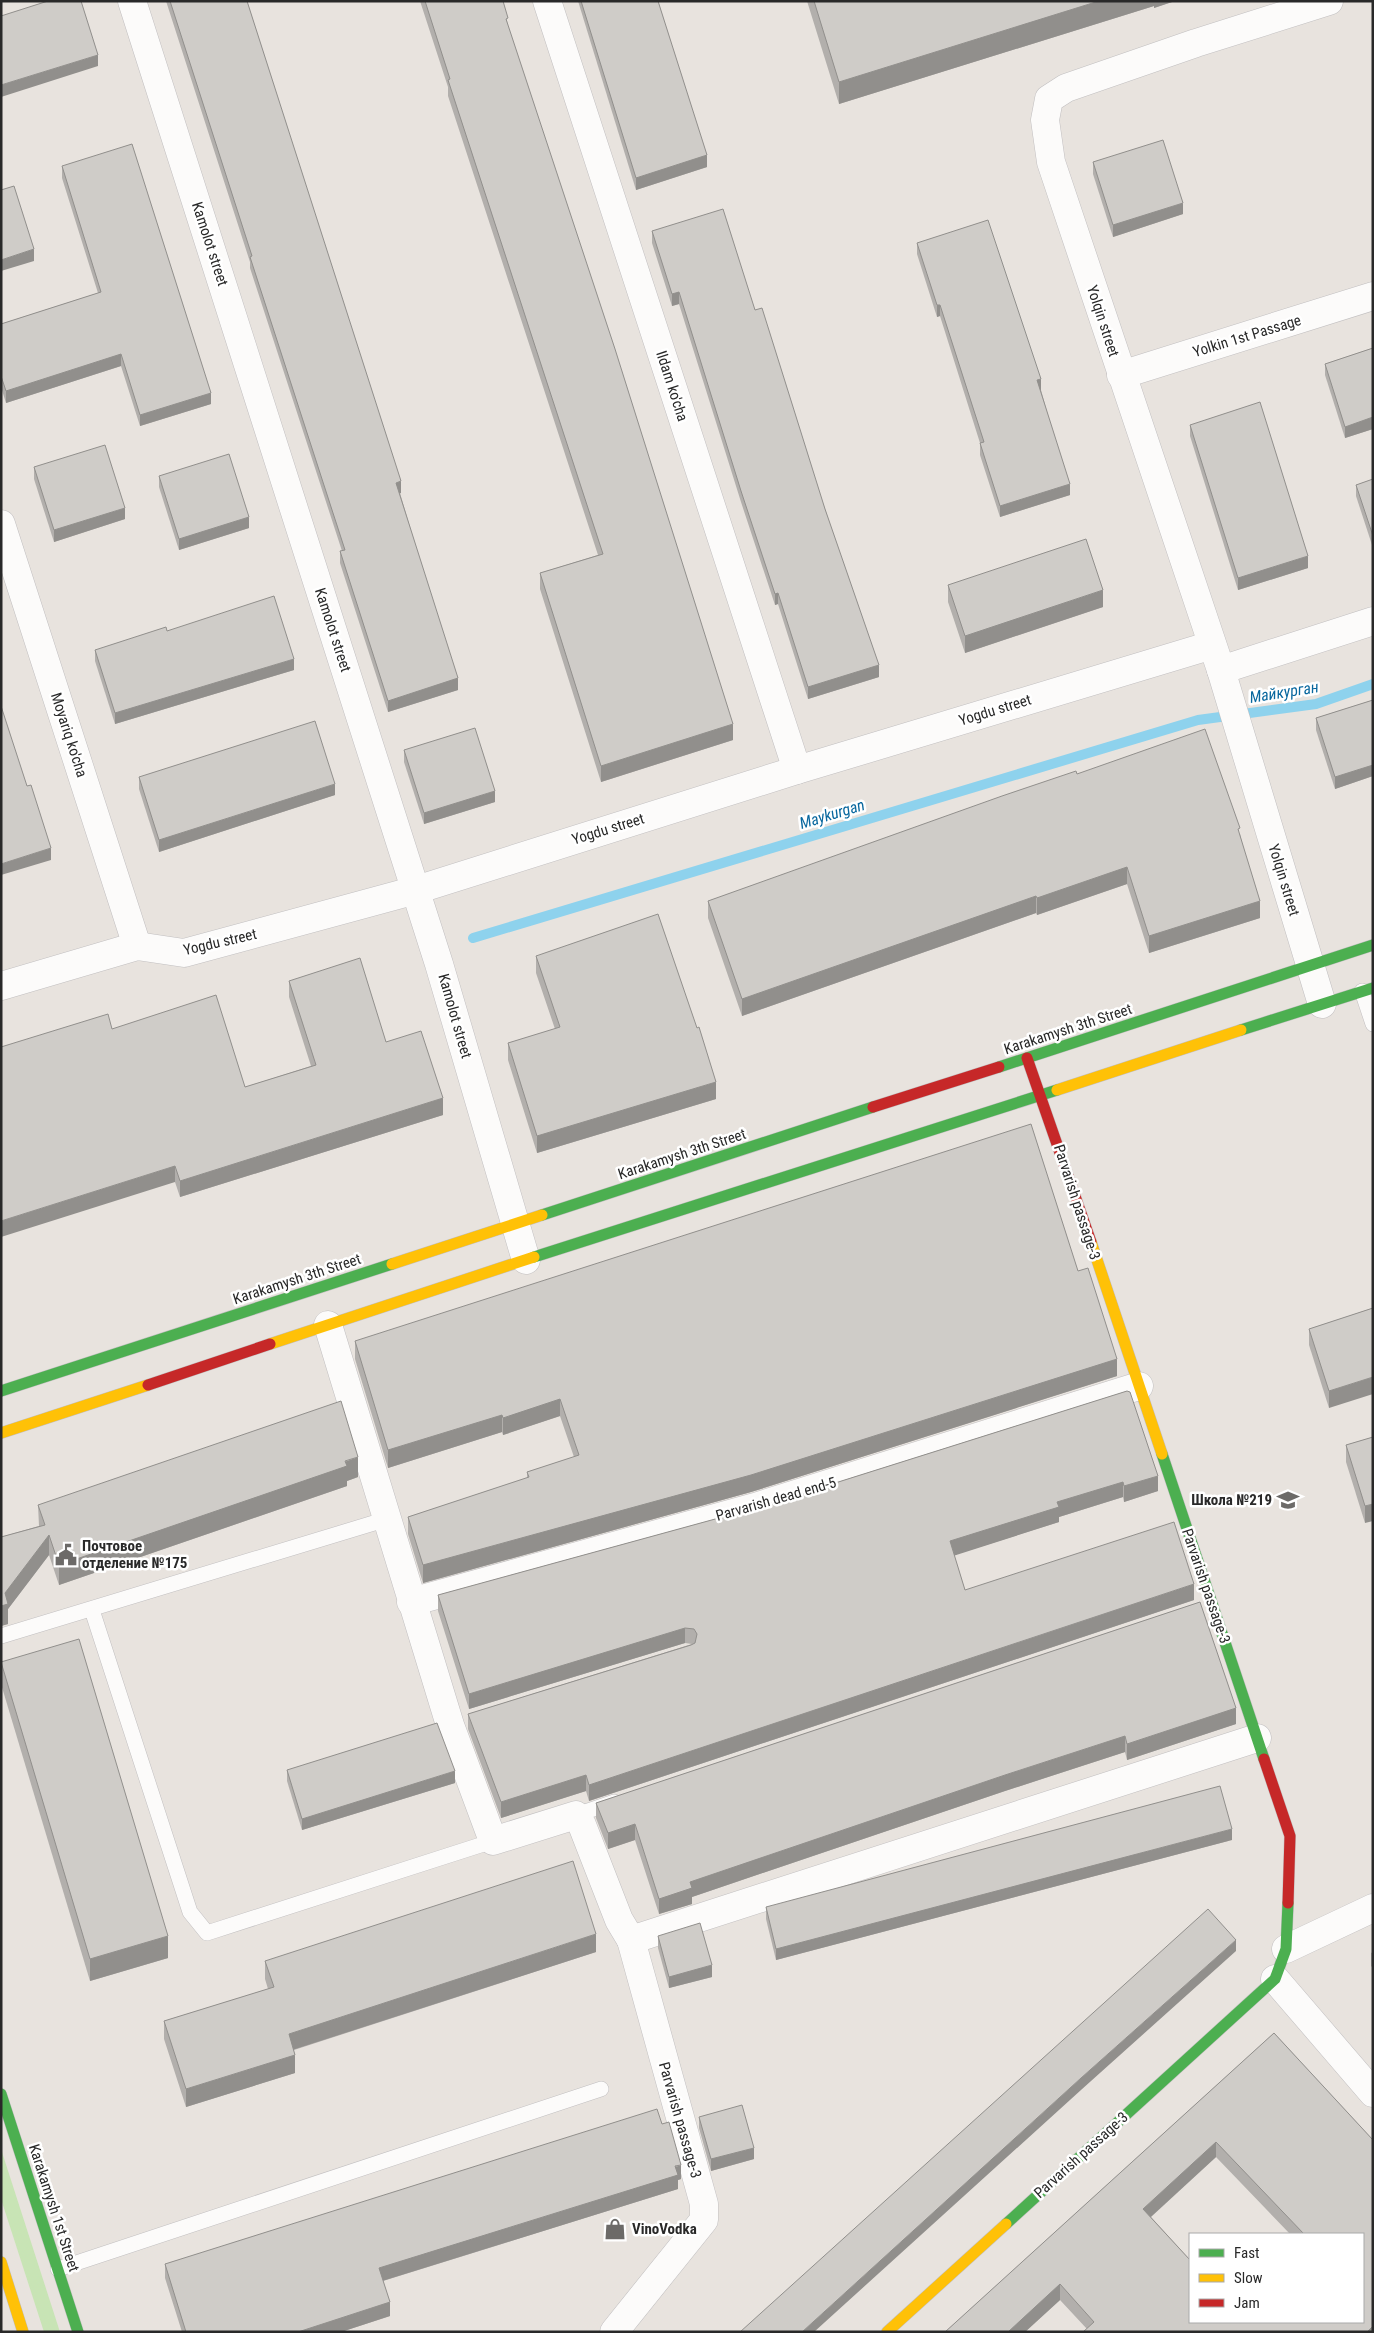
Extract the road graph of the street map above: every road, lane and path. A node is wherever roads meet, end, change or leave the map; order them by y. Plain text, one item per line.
1 (132, 1) edge
2 (547, 1) edge
3 (1329, 1) edge
4 (1373, 296) edge
5 (1121, 376) junction
6 (1, 524) edge
7 (1373, 621) edge
8 (1216, 657) junction
9 (797, 770) junction
10 (419, 899) junction
11 (1373, 945) edge
12 (137, 946) junction
13 (1311, 966) junction
14 (1, 986) edge
15 (1367, 989) edge
16 (1322, 1004) junction
17 (1373, 1024) edge
18 (1027, 1058) junction
19 (1040, 1096) junction
20 (515, 1224) junction
21 (526, 1260) junction
22 (328, 1325) junction
23 (1138, 1386) junction
24 (1, 1391) edge
25 (1, 1433) edge
26 (387, 1518) junction
27 (411, 1602) junction
28 (92, 1610) junction
29 (1, 1636) edge
30 (1257, 1738) junction
31 (632, 1797) edge
32 (576, 1815) junction
33 (493, 1841) junction
34 (1373, 1908) edge
35 (630, 1940) junction
36 (1286, 1950) junction
37 (1275, 1979) junction
38 (601, 2090) dead end
39 (1373, 2093) edge
40 (1, 2094) edge
41 (1, 2262) edge
42 (58, 2269) junction
43 (23, 2332) edge
44 (78, 2332) edge
45 (614, 2332) edge
46 (887, 2332) edge

1 - 10 street, Kamolot street
2 - 9 street, Ildam ko'cha
3 - 5 street, Yolqin street
4 - 5 street, Yolkin 1st Passage
5 - 8 street, Yolqin street
6 - 12 street, Moyariq ko'cha
7 - 8 street
8 - 9 street, Yogdu street
8 - 13 street, Yolqin street
9 - 10 street, Yogdu street
10 - 12 street, Yogdu street
10 - 20 street, Kamolot street
11 - 13 main road, Karakamysh 3th Street
12 - 14 street, Yogdu street
13 - 16 street, Yolqin street
13 - 18 main road, Karakamysh 3th Street
15 - 16 main road
15 - 17 lane
16 - 19 main road
18 - 19 main road, Parvarish passage-3
18 - 20 main road, Karakamysh 3th Street
19 - 21 main road
19 - 23 main road, Parvarish passage-3
20 - 21 street, Kamolot street
20 - 24 main road, Karakamysh 3th Street
21 - 22 main road
22 - 25 main road
22 - 26 street
23 - 27 street, Parvarish dead end-5
23 - 30 main road, Parvarish passage-3
26 - 27 street
26 - 28 lane
27 - 33 street
28 - 29 lane
28 - 33 lane
30 - 35 street
30 - 36 main road, Parvarish passage-3
31 - 32 lane
32 - 33 street
32 - 35 street, Parvarish passage-3
34 - 36 street
35 - 45 street, Parvarish passage-3
36 - 37 main road, Parvarish passage-3
37 - 39 street
37 - 46 main road, Parvarish passage-3
38 - 42 lane
40 - 42 main road, Karakamysh 1st Street
41 - 43 main road
42 - 44 main road, Karakamysh 1st Street

